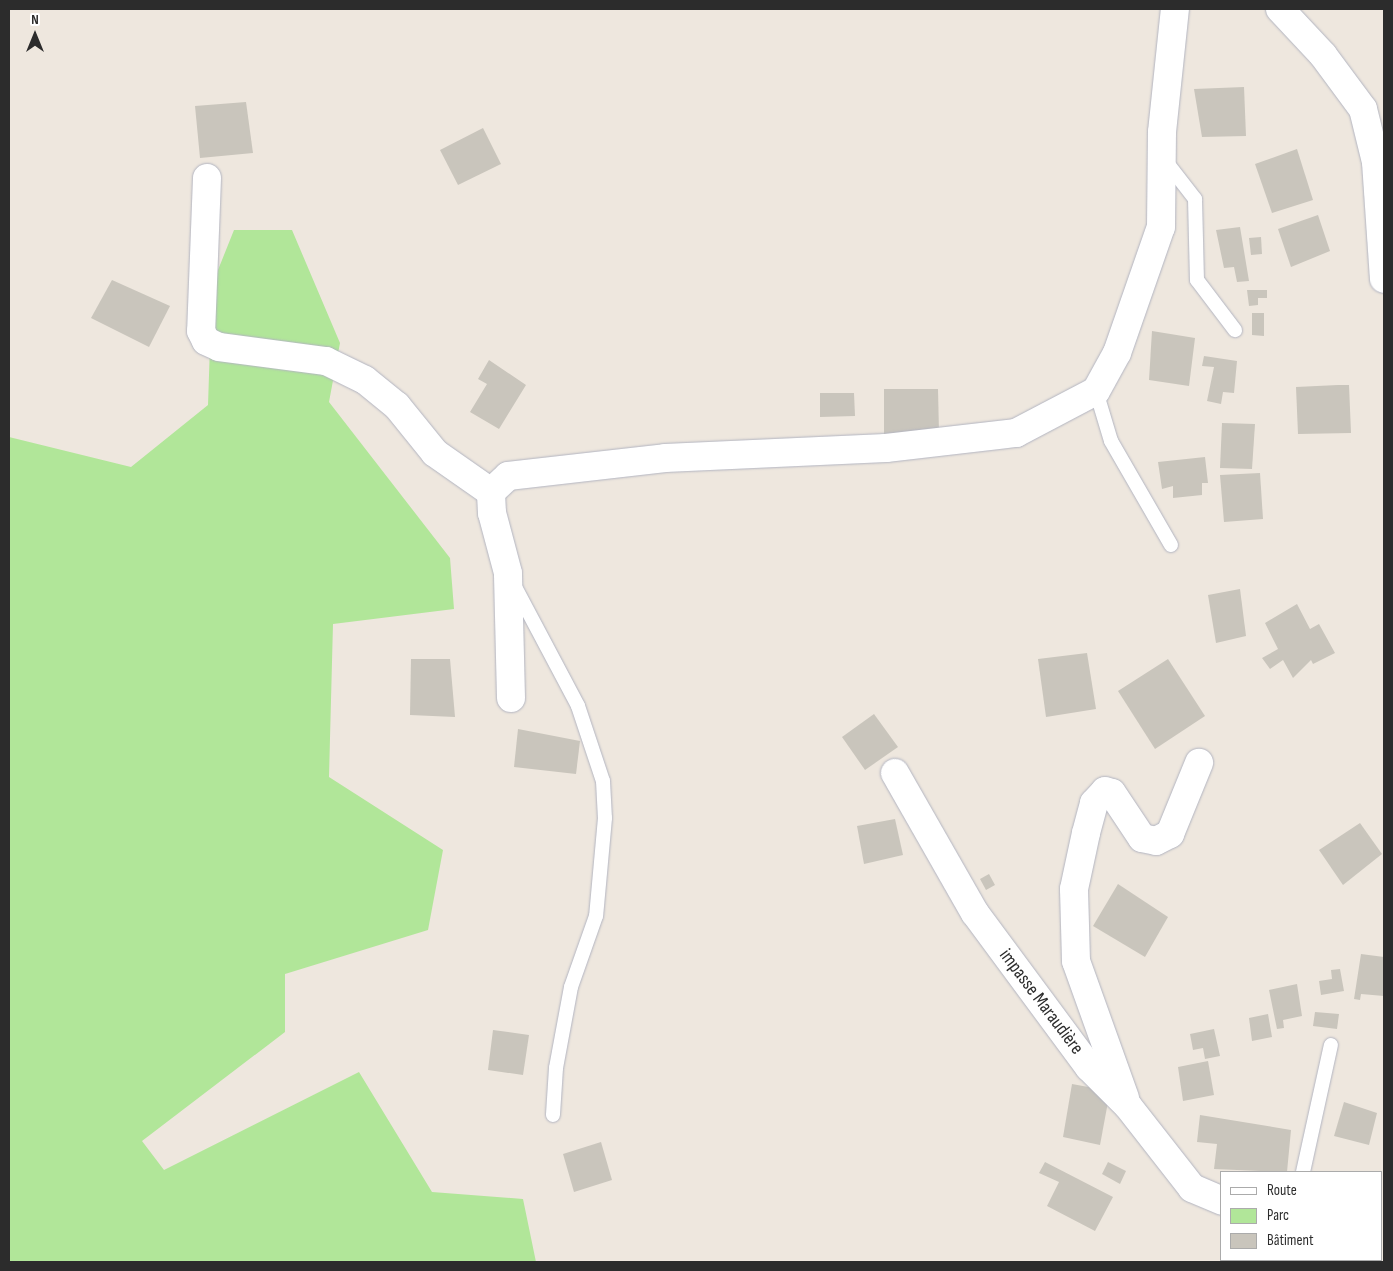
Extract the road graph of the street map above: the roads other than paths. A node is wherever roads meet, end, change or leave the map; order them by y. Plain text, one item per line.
1 (1175, 9) edge
2 (1280, 9) edge
3 (1162, 156) junction
4 (207, 178) dead end
5 (1384, 279) edge
6 (1235, 330) dead end
7 (1096, 391) junction
8 (491, 492) junction
9 (1171, 546) dead end
10 (508, 573) junction
11 (511, 698) dead end
12 (1199, 763) dead end
13 (895, 773) dead end
14 (1330, 1045) dead end
15 (1128, 1106) junction
16 (553, 1115) dead end
17 (1303, 1171) edge
18 (1220, 1200) edge

1 - 3 street
2 - 5 street
3 - 6 lane
3 - 7 street
4 - 8 street
7 - 8 street
7 - 9 lane
8 - 10 street
10 - 11 street
10 - 16 lane
12 - 15 street
13 - 15 street, impasse Maraudière
14 - 17 lane
15 - 18 street, impasse Maraudière

